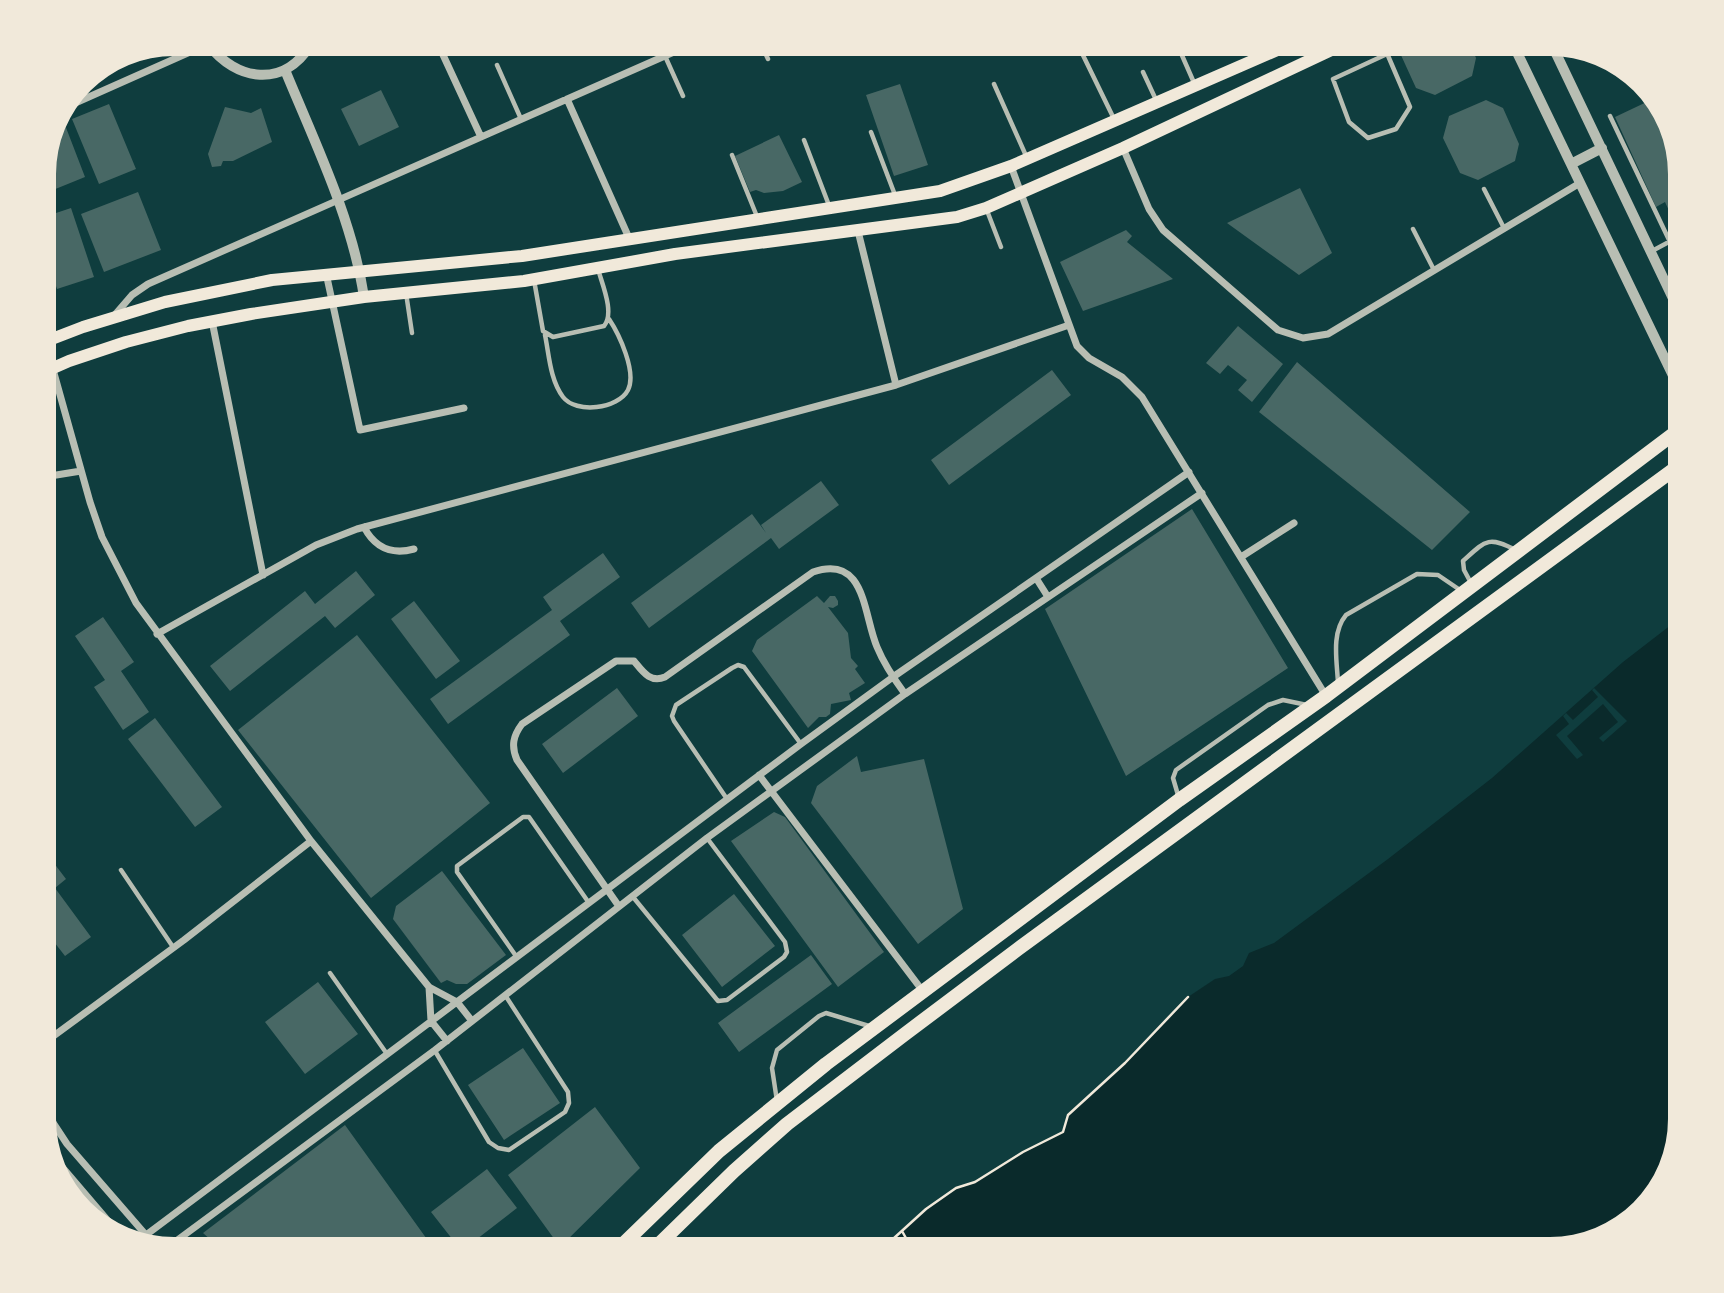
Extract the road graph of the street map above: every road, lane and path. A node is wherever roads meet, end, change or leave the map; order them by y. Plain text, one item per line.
1 (181, 56) edge
2 (217, 56) edge
3 (302, 56) edge
4 (444, 56) edge
5 (664, 56) joint
6 (766, 56) edge
7 (1083, 56) edge
8 (1182, 56) edge
9 (1262, 56) edge
10 (1318, 56) edge
11 (1383, 56) edge
12 (1388, 56) edge
13 (1519, 56) edge
14 (1558, 57) edge
15 (768, 60) dead end
16 (497, 65) dead end
17 (285, 70) junction
18 (1143, 72) dead end
19 (994, 84) dead end
20 (1195, 86) junction
21 (682, 96) dead end
22 (567, 99) junction
23 (82, 100) edge
24 (1158, 103) junction
25 (1610, 116) dead end
26 (521, 119) junction
27 (1115, 121) junction
28 (871, 132) dead end
29 (481, 137) junction
30 (804, 140) dead end
31 (1123, 148) junction
32 (1602, 148) junction
33 (732, 155) dead end
34 (1028, 158) junction
35 (1571, 164) junction
36 (1010, 166) junction
37 (1580, 183) junction
38 (1484, 189) dead end
39 (1021, 193) junction
40 (897, 199) junction
41 (339, 201) junction
42 (830, 208) junction
43 (986, 208) junction
44 (758, 220) junction
45 (1504, 228) junction
46 (1413, 229) dead end
47 (858, 231) junction
48 (1668, 238) edge
49 (629, 239) junction
50 (1668, 243) edge
51 (1000, 247) dead end
52 (1651, 252) junction
53 (598, 268) junction
54 (360, 270) junction
55 (1434, 270) junction
56 (326, 273) junction
57 (534, 279) junction
58 (1668, 288) edge
59 (406, 293) junction
60 (364, 297) junction
61 (330, 301) junction
62 (113, 317) junction
63 (609, 319) junction
64 (212, 321) junction
65 (1069, 325) junction
66 (412, 334) dead end
67 (545, 335) junction
68 (56, 338) edge
69 (1668, 365) edge
70 (56, 367) edge
71 (896, 385) junction
72 (56, 394) edge
73 (464, 408) dead end
74 (1668, 438) edge
75 (81, 471) junction
76 (1189, 472) junction
77 (1668, 474) edge
78 (56, 475) edge
79 (1202, 493) junction
80 (1294, 523) dead end
81 (364, 527) junction
82 (414, 549) dead end
83 (1517, 550) junction
84 (1241, 558) junction
85 (263, 575) junction
86 (1036, 578) junction
87 (1468, 589) junction
88 (1048, 597) junction
89 (157, 634) junction
90 (893, 677) junction
91 (1332, 691) junction
92 (905, 694) junction
93 (1311, 706) junction
94 (801, 744) junction
95 (759, 775) junction
96 (771, 791) junction
97 (727, 799) junction
98 (1179, 800) junction
99 (707, 838) junction
100 (311, 841) junction
101 (121, 870) dead end
102 (607, 889) junction
103 (631, 895) junction
104 (589, 903) junction
105 (618, 905) junction
106 (174, 948) junction
107 (516, 956) junction
108 (330, 973) dead end
109 (429, 987) junction
110 (922, 990) junction
111 (505, 995) junction
112 (1188, 997) dead end
113 (457, 1002) junction
114 (431, 1021) junction
115 (472, 1021) junction
116 (873, 1027) junction
117 (56, 1034) edge
118 (447, 1041) junction
119 (435, 1050) junction
120 (387, 1054) junction
121 (777, 1102) junction
122 (56, 1127) edge
123 (73, 1180) edge
124 (99, 1210) edge
125 (902, 1231) junction
126 (140, 1232) edge
127 (148, 1234) edge
128 (182, 1237) edge
129 (630, 1237) edge
130 (665, 1237) edge
131 (895, 1237) edge
132 (905, 1237) edge

1 - 23 street
2 - 17 street
3 - 17 street
4 - 29 street
5 - 21 lane
5 - 22 street
6 - 15 lane
7 - 27 lane
8 - 20 lane
9 - 20 main road
10 - 31 main road
11 - 12 lane
13 - 35 street
14 - 32 street
16 - 26 lane
17 - 41 street
18 - 24 lane
19 - 34 lane
20 - 24 main road
22 - 26 street
22 - 49 street
24 - 27 main road
25 - 48 lane
26 - 29 street
27 - 34 main road
28 - 40 lane
29 - 41 street
30 - 42 lane
31 - 39 main road
31 - 55 street
32 - 35 street
32 - 52 street
33 - 44 lane
34 - 36 main road
35 - 37 street
36 - 39 street
36 - 40 main road
37 - 45 street
37 - 69 street
38 - 45 lane
39 - 43 main road
39 - 65 street
40 - 42 main road
41 - 54 street
41 - 62 street
42 - 44 main road
43 - 47 main road
43 - 51 lane
44 - 49 main road
45 - 55 street
46 - 55 lane
47 - 53 main road
47 - 71 street
49 - 54 main road
50 - 52 lane
52 - 58 street
53 - 57 main road
53 - 63 lane
54 - 56 main road
54 - 60 street
56 - 61 street
56 - 62 main road
57 - 59 main road
57 - 67 lane
59 - 60 main road
59 - 66 lane
60 - 61 main road
61 - 64 main road
61 - 73 street
62 - 68 main road
63 - 67 lane
63 - 67 lane
64 - 70 main road
64 - 85 street
65 - 71 street
65 - 76 street
71 - 81 street
72 - 75 street
74 - 83 highway
75 - 78 street
75 - 89 street
76 - 79 street
76 - 86 street
77 - 130 highway
79 - 84 street
79 - 88 street
80 - 84 street
81 - 82 street
81 - 85 street
83 - 87 highway
83 - 87 lane
84 - 91 street
85 - 89 street
86 - 88 street
86 - 90 street
87 - 91 highway
87 - 91 lane
88 - 92 street
89 - 100 street
90 - 92 street
90 - 94 street
90 - 102 street
91 - 93 highway
92 - 96 street
93 - 98 highway
93 - 98 lane
94 - 95 street
94 - 97 lane
95 - 96 street
95 - 97 street
96 - 99 street
96 - 110 street
97 - 102 street
98 - 110 highway
99 - 103 street
99 - 103 lane
100 - 106 street
100 - 109 street
101 - 106 lane
102 - 104 street
102 - 105 street
103 - 105 street
104 - 107 street
104 - 107 lane
105 - 111 street
106 - 117 street
107 - 113 street
108 - 120 lane
109 - 113 street
109 - 114 street
110 - 116 highway
111 - 115 street
111 - 119 lane
112 - 125 path
113 - 114 street
113 - 115 street
114 - 118 street
114 - 120 street
115 - 118 street
116 - 121 highway
116 - 121 lane
118 - 119 street
119 - 128 street
120 - 127 street
121 - 129 highway
122 - 126 street
123 - 124 street
125 - 131 path
125 - 132 path

